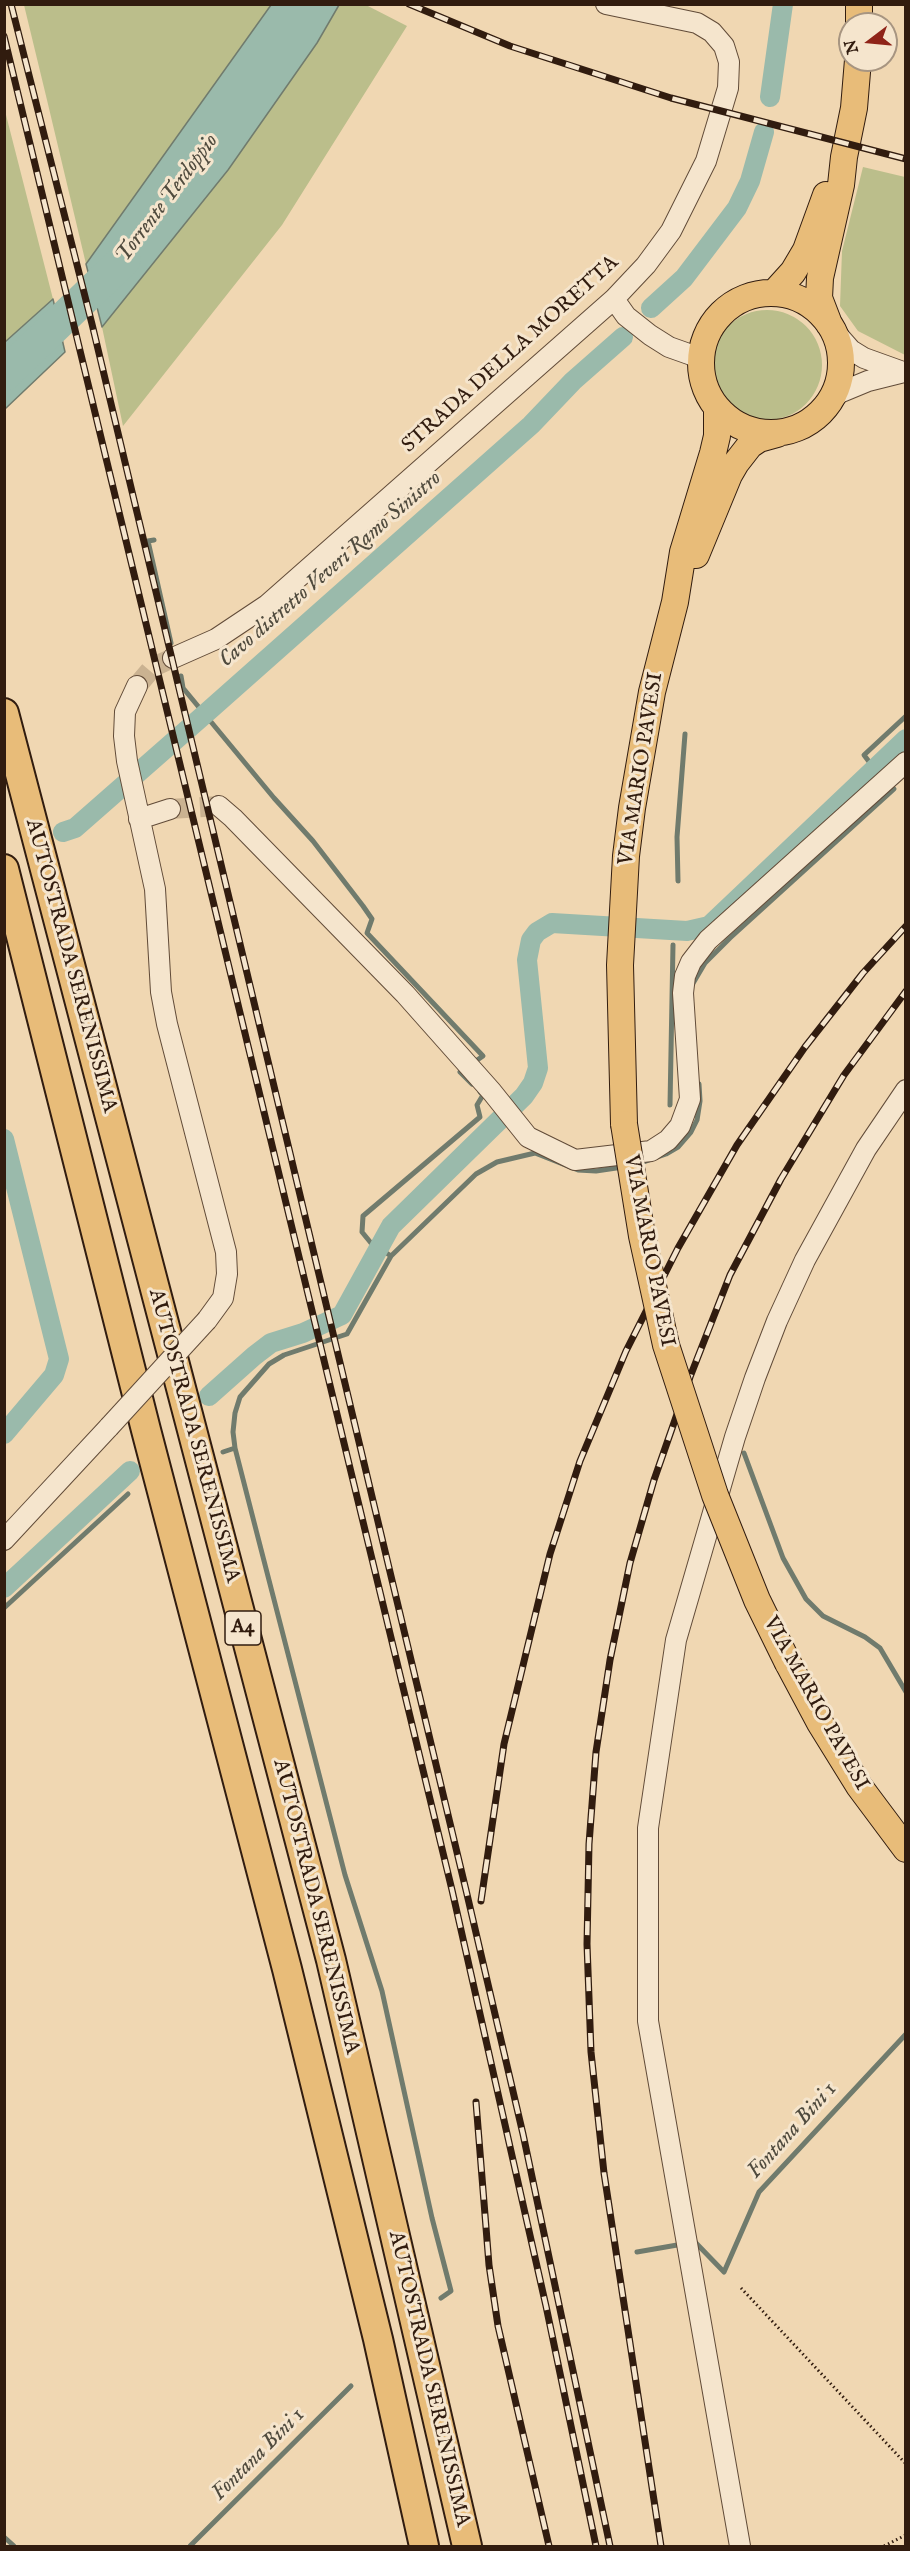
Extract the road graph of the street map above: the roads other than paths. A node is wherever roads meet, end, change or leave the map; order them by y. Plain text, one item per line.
1 (606, 4) edge
2 (857, 72) edge
3 (844, 157) junction
4 (774, 293) junction
5 (614, 299) junction
6 (830, 325) junction
7 (700, 358) junction
8 (905, 372) edge
9 (717, 409) junction
10 (821, 413) junction
11 (780, 433) junction
12 (675, 602) junction
13 (173, 658) tunnel mouth
14 (137, 686) tunnel mouth
15 (4, 713) edge
16 (906, 762) edge
17 (219, 806) dead end
18 (170, 809) tunnel mouth
19 (139, 819) junction
20 (4, 869) edge
21 (906, 1090) edge
22 (4, 1540) edge
23 (906, 1849) edge
24 (424, 2547) edge
25 (467, 2547) edge
26 (740, 2547) edge

1 - 5 street, STRADA DELLA MORETTA
2 - 3 main road
3 - 4 main road
3 - 6 main road
4 - 6 main road
4 - 7 main road
5 - 7 street
5 - 13 street, STRADA DELLA MORETTA
6 - 8 street
6 - 10 main road
7 - 9 main road
8 - 10 street
9 - 11 main road
9 - 12 main road
10 - 11 main road
11 - 12 main road
12 - 23 main road, VIA MARIO PAVESI, bridge
14 - 19 street
15 - 25 highway, AUTOSTRADA SERENISSIMA / A4
16 - 17 street
18 - 19 street
19 - 22 street, bridge
20 - 24 highway, AUTOSTRADA SERENISSIMA / A4
21 - 26 street

